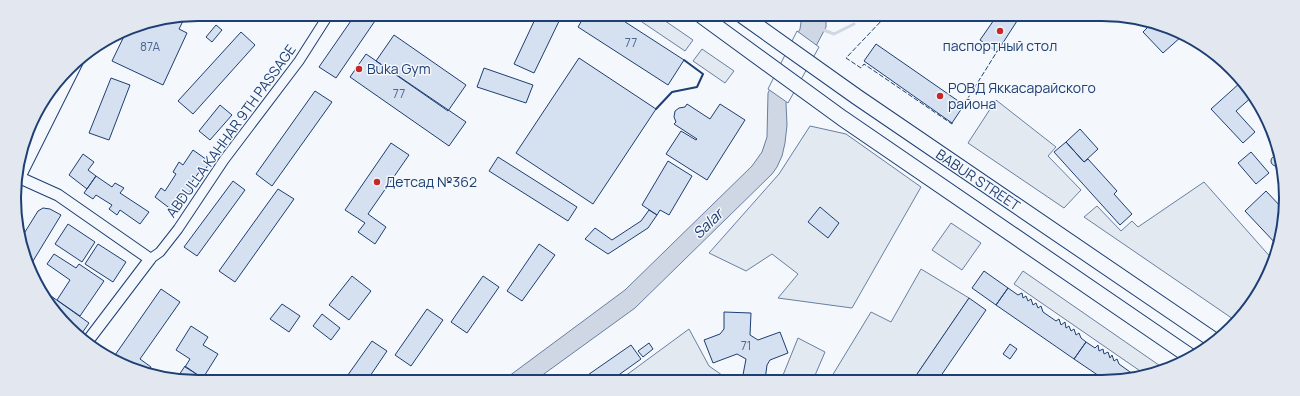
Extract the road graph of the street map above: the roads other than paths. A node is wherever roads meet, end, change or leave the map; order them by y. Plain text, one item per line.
1 (325, 21) edge
2 (709, 21) edge
3 (750, 21) edge
4 (66, 80) edge
5 (857, 96) junction
6 (842, 118) junction
7 (24, 161) edge
8 (22, 180) edge
9 (150, 259) junction
10 (90, 338) edge
11 (1210, 338) edge
12 (1186, 353) edge

1 - 9 street, ABDULLA KAHHAR 9TH PASSAGE
2 - 6 main road, BABUR STREET
3 - 5 main road, BABUR STREET
4 - 7 main road
5 - 6 main road
5 - 11 main road, BABUR STREET
6 - 12 main road, BABUR STREET
8 - 9 street
9 - 10 street

